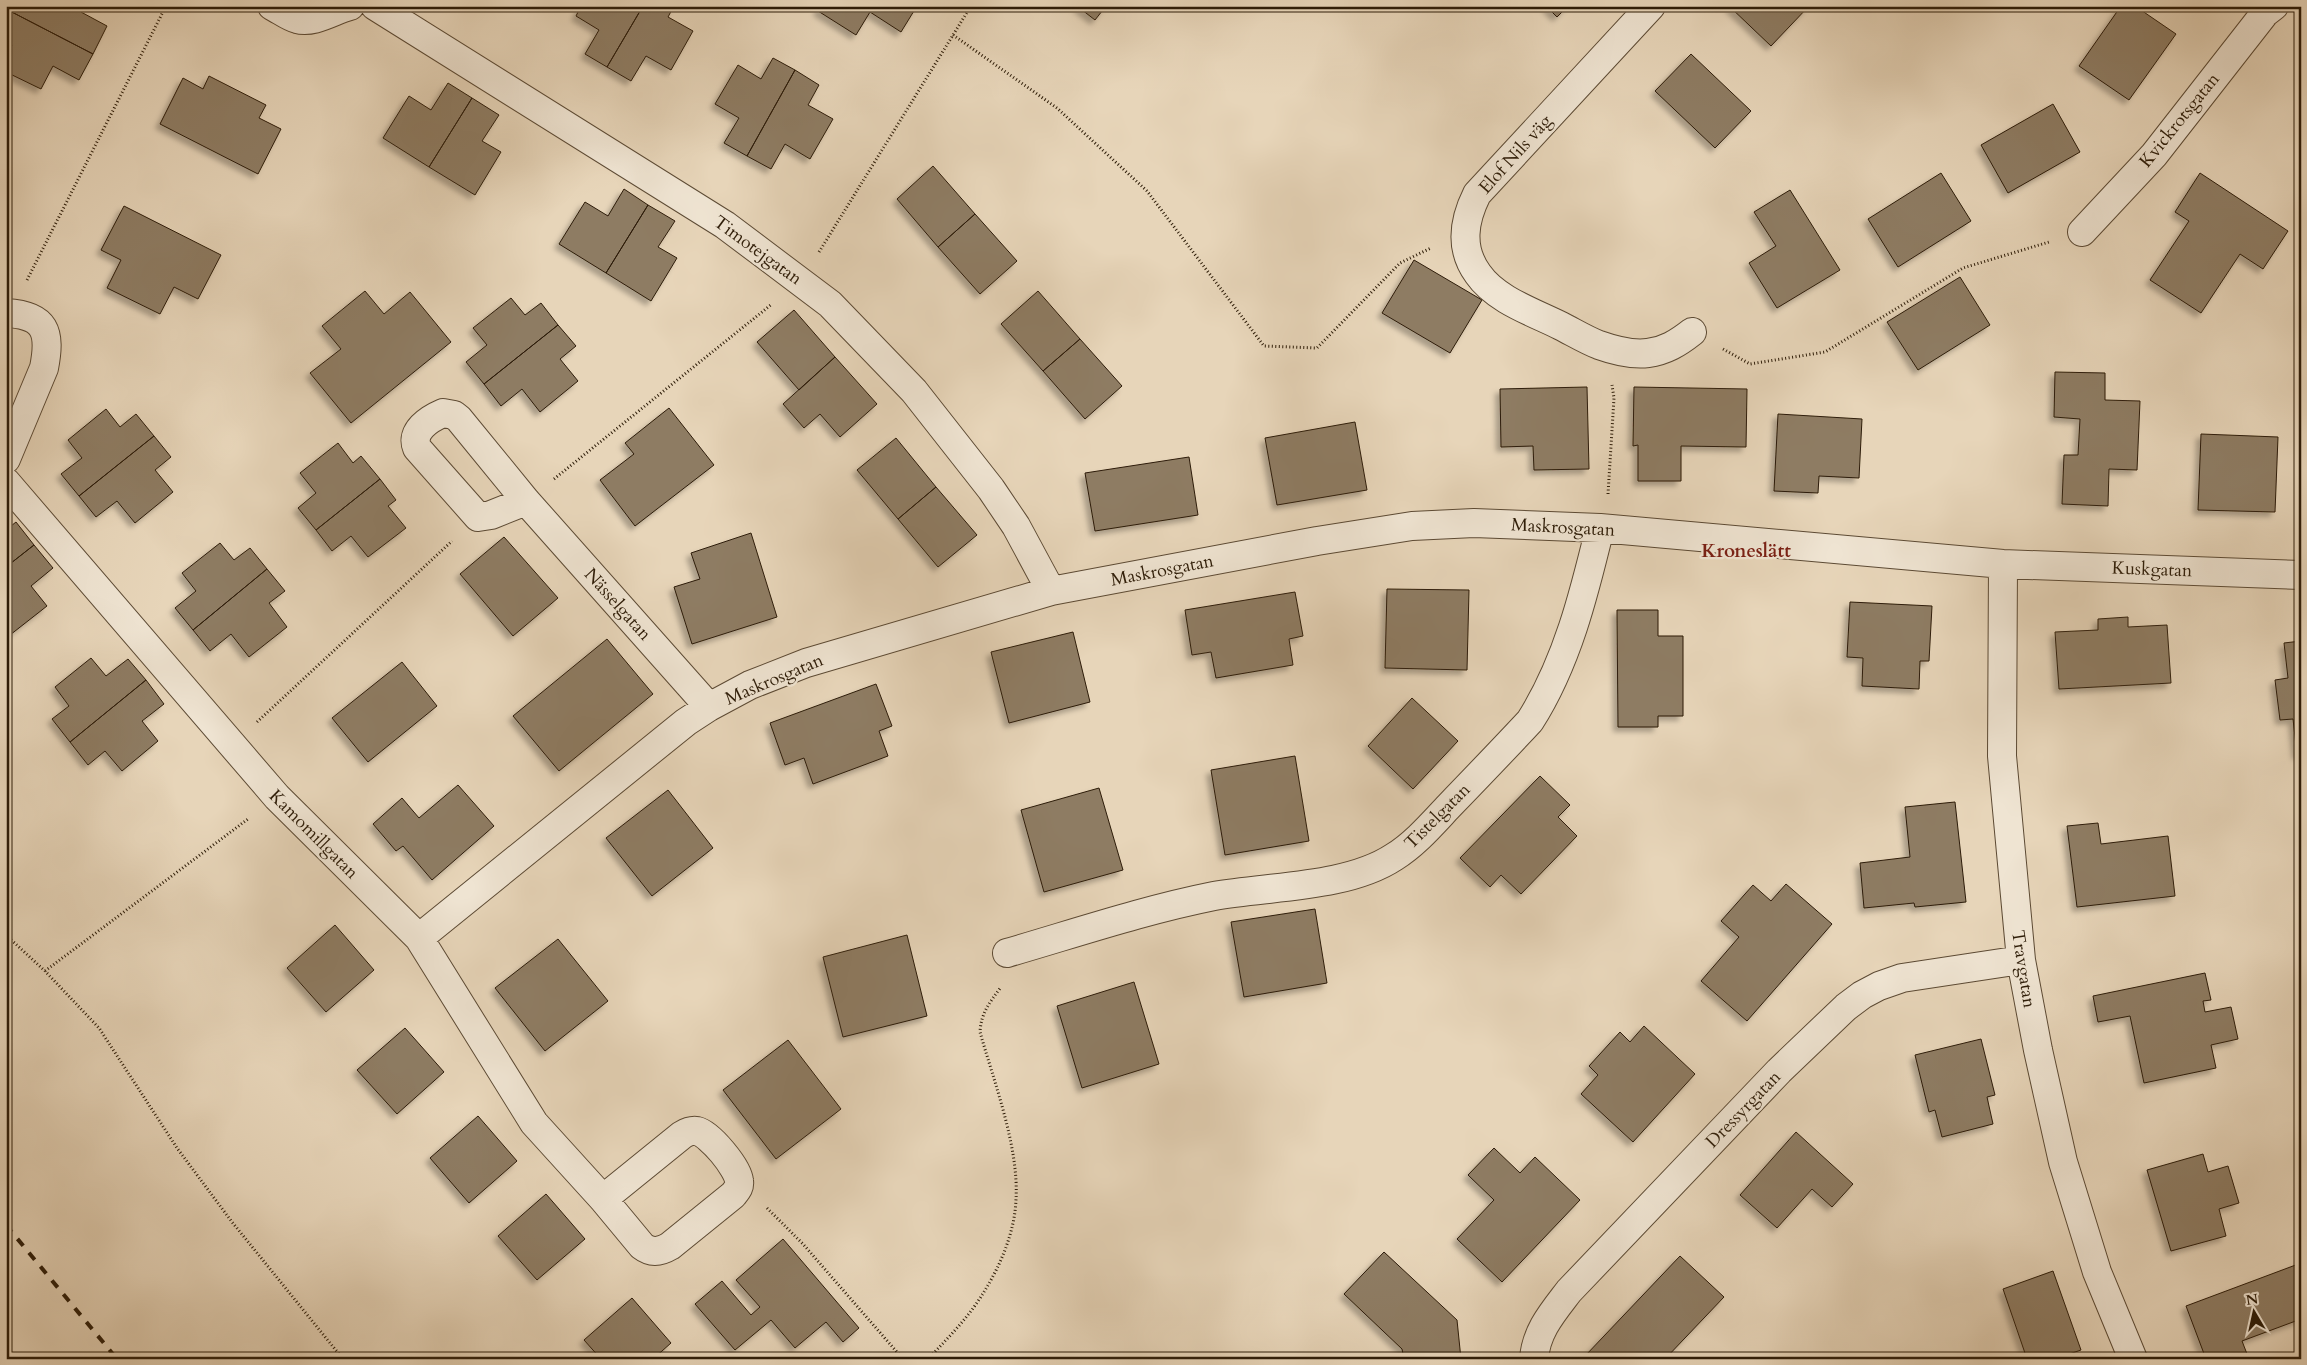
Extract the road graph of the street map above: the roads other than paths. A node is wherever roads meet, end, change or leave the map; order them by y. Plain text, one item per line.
1 (272, 6) edge
2 (350, 6) edge
3 (375, 6) edge
4 (1651, 6) edge
5 (2274, 6) edge
6 (2082, 232) road end
7 (7, 313) edge
8 (1692, 332) road end
9 (6, 459) edge
10 (6, 482) edge
11 (526, 501) junction
12 (1600, 528) junction
13 (2003, 564) junction
14 (2301, 575) edge
15 (1051, 591) junction
16 (710, 707) junction
17 (419, 938) junction
18 (1007, 953) road end
19 (2020, 960) junction
20 (603, 1199) junction
21 (1534, 1359) edge
22 (2133, 1359) edge

1 - 2 street
3 - 15 street, Timotejgatan
4 - 8 street, Elof Nils väg
5 - 6 street, Kvickrotsgatan
7 - 9 street
10 - 17 street, Kamomillgatan
11 - 11 street, Nässelgatan
11 - 16 street, Nässelgatan
12 - 13 street, Maskrosgatan
12 - 15 street, Maskrosgatan
12 - 18 street, Tistelgatan
13 - 14 street, Kuskgatan
13 - 19 street, Travgatan
15 - 16 street, Maskrosgatan
16 - 17 street, Maskrosgatan
17 - 20 street, Kamomillgatan
19 - 21 street, Dressyrgatan
19 - 22 street, Travgatan
20 - 20 street, Kamomillgatan

